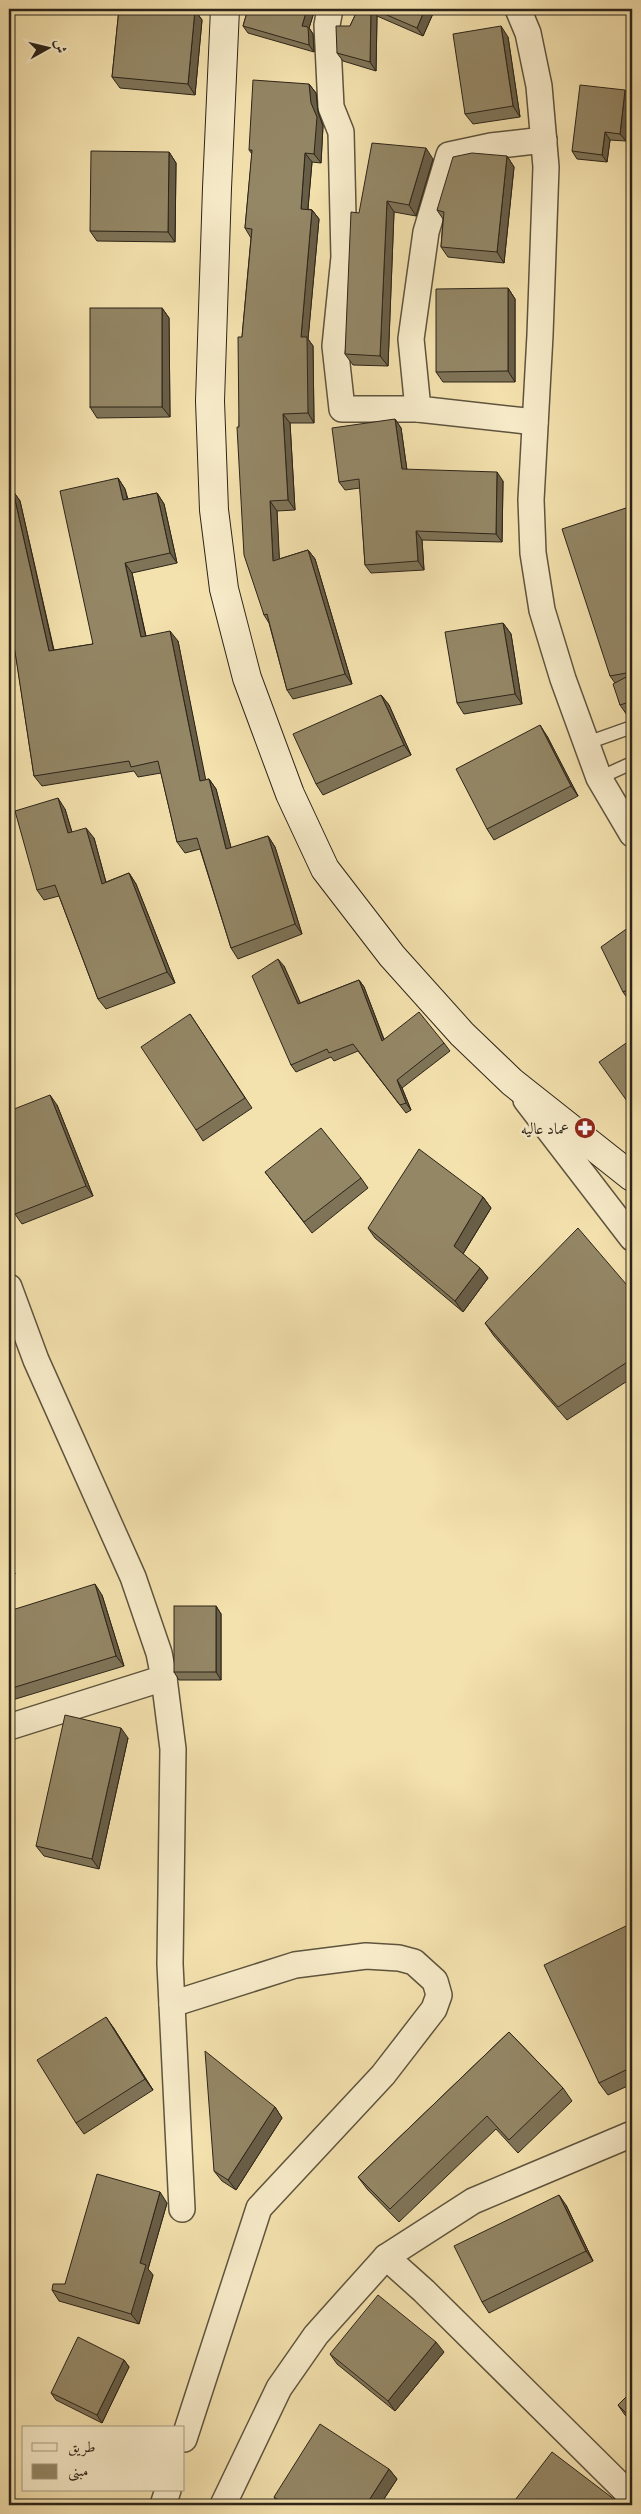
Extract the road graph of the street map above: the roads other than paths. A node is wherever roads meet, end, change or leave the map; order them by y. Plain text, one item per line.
1 (225, 9) edge
2 (330, 9) edge
3 (518, 9) edge
4 (544, 140) junction
5 (418, 409) junction
6 (535, 422) junction
7 (632, 727) edge
8 (587, 744) junction
9 (632, 764) edge
10 (599, 778) junction
11 (632, 834) edge
12 (512, 1082) junction
13 (632, 1177) edge
14 (632, 1238) edge
15 (9, 1287) edge
16 (164, 1678) junction
17 (9, 1727) edge
18 (172, 2004) junction
19 (632, 2134) edge
20 (182, 2209) dead end
21 (386, 2257) junction
22 (185, 2436) edge
23 (167, 2492) edge
24 (632, 2497) edge
25 (163, 2505) edge
26 (223, 2505) edge

1 - 12 main road
2 - 5 street
3 - 4 street
4 - 5 street
4 - 6 street
5 - 6 street
6 - 8 street
7 - 8 lane
8 - 10 street
9 - 10 lane
10 - 11 street
12 - 13 main road
12 - 14 street
15 - 16 street
16 - 17 street
16 - 18 street
18 - 20 street
18 - 22 street
19 - 21 street
21 - 24 street
21 - 26 street
23 - 25 street

